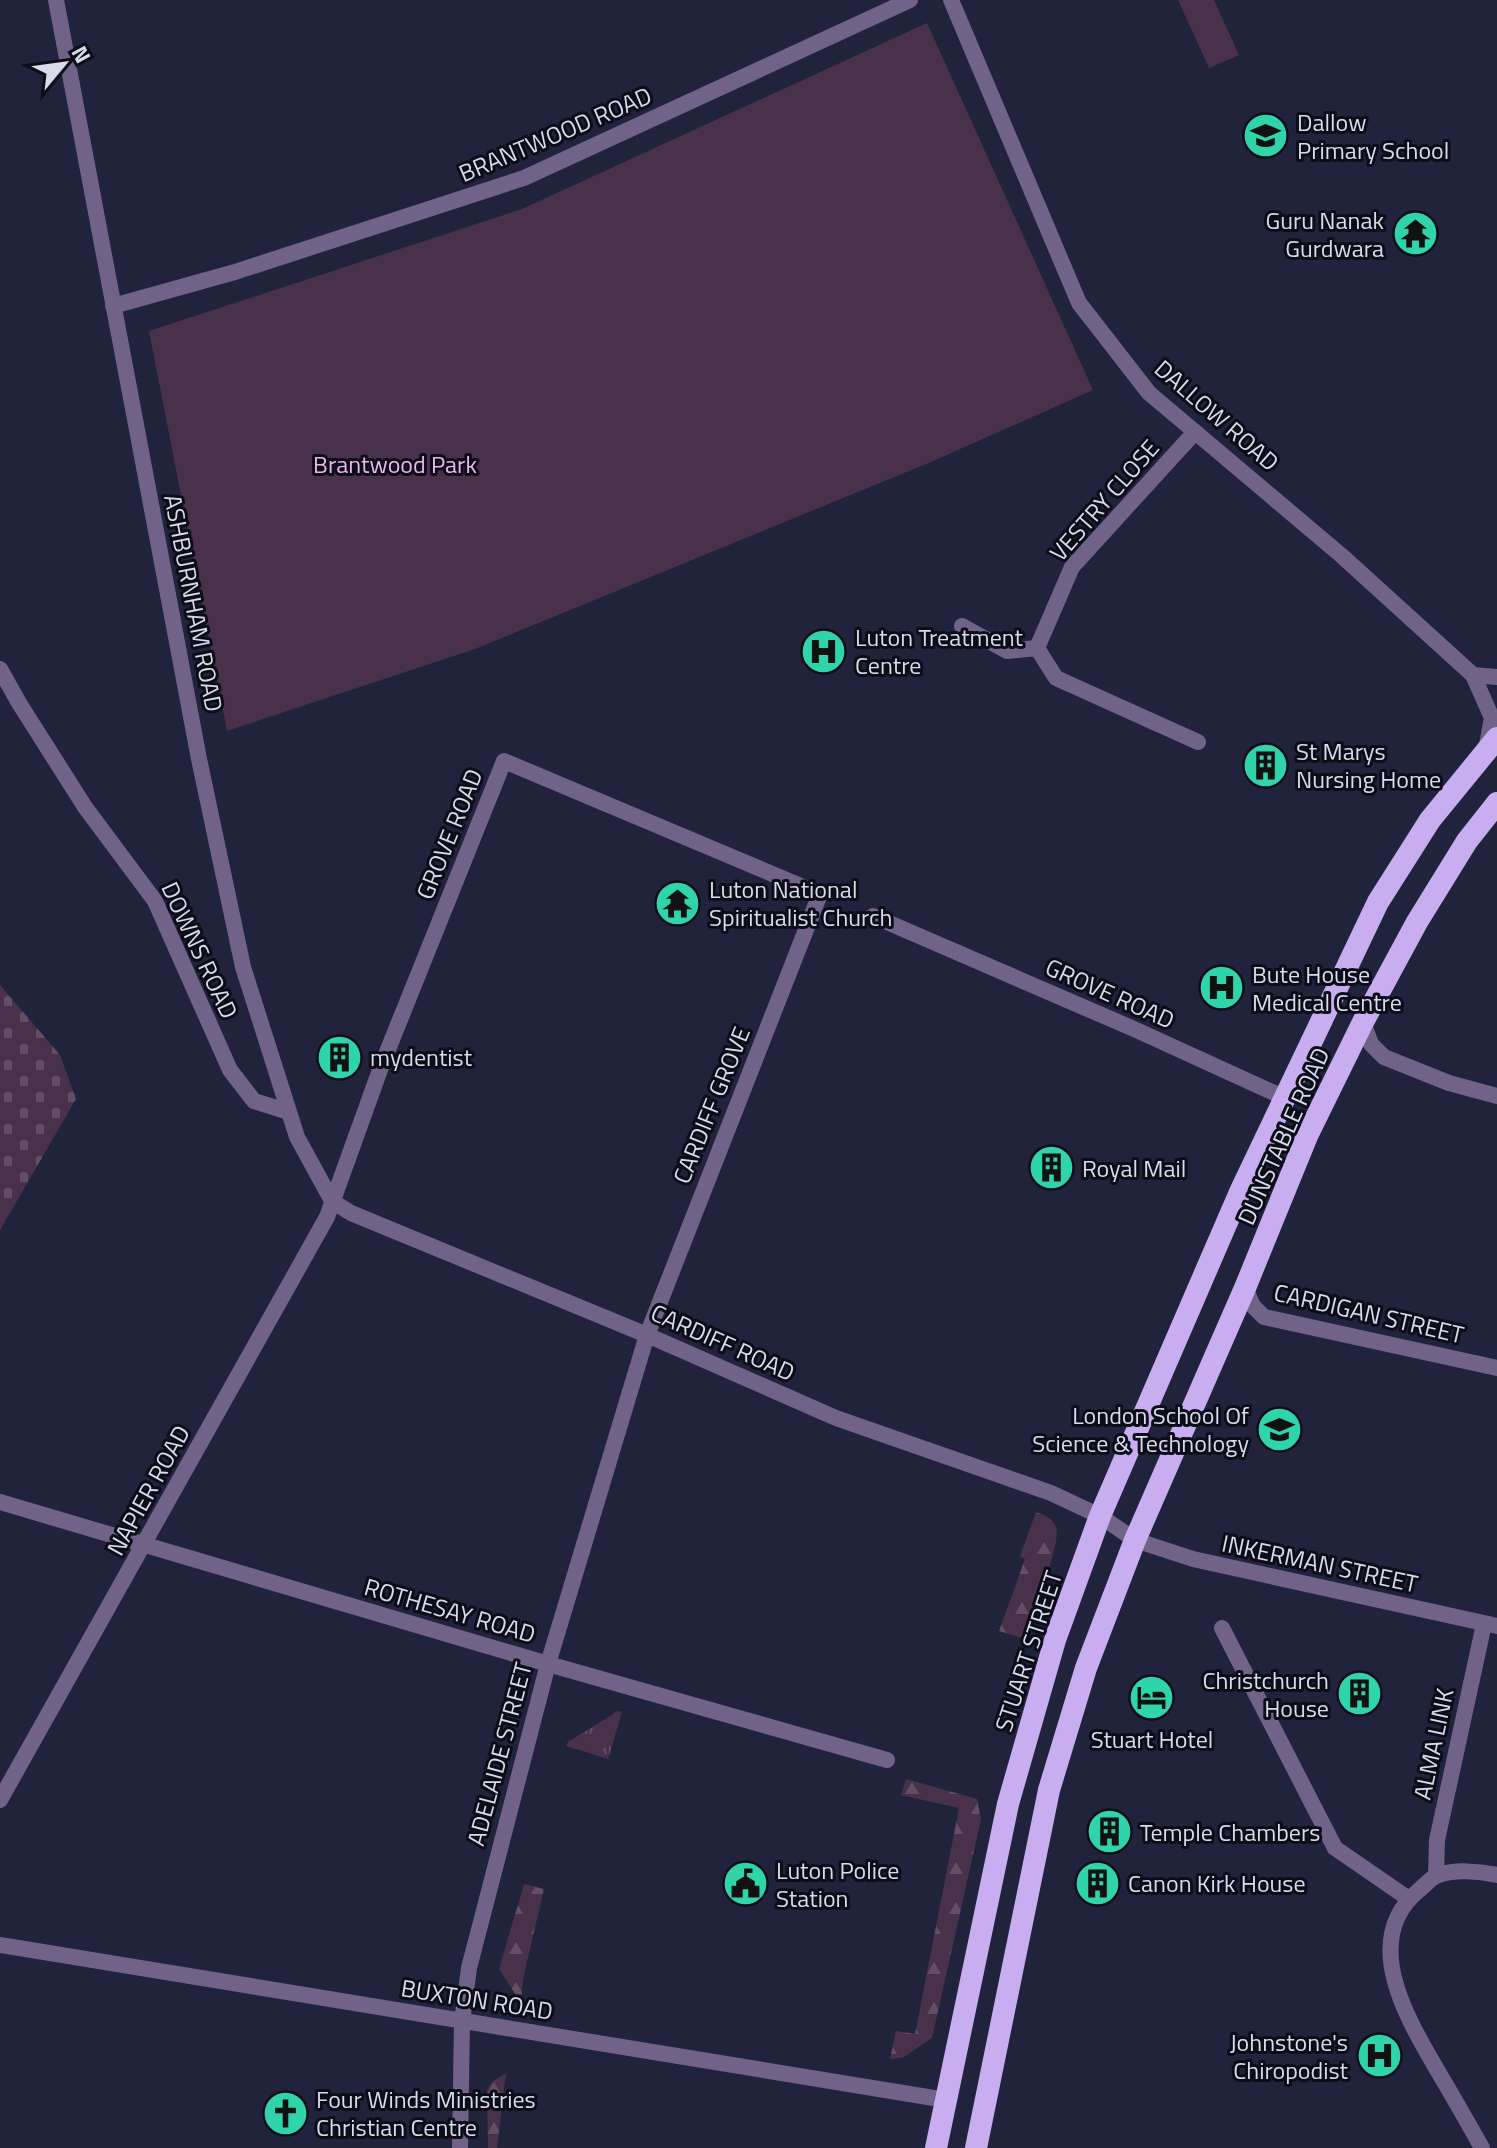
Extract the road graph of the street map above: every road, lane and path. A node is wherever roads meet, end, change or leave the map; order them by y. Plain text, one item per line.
1 (56, 0) edge
2 (910, 0) edge
3 (951, 0) edge
4 (113, 306) junction
5 (1195, 432) junction
6 (962, 626) dead end
7 (1037, 648) junction
8 (0, 669) edge
9 (1473, 675) junction
10 (1497, 677) edge
11 (1198, 742) dead end
12 (1492, 744) edge
13 (1497, 803) edge
14 (820, 894) joint
15 (873, 916) dead end
16 (1363, 1022) junction
17 (1497, 1096) edge
18 (1283, 1097) junction
19 (289, 1112) junction
20 (1240, 1192) joint
21 (332, 1201) junction
22 (1245, 1288) junction
23 (647, 1335) junction
24 (1497, 1368) edge
25 (0, 1502) edge
26 (1100, 1516) junction
27 (1135, 1540) junction
28 (145, 1545) junction
29 (1491, 1625) edge
30 (1222, 1628) dead end
31 (548, 1664) junction
32 (887, 1760) dead end
33 (0, 1800) edge
34 (1497, 1875) edge
35 (1436, 1876) junction
36 (1409, 1899) junction
37 (0, 1945) edge
38 (462, 2022) junction
39 (946, 2100) junction
40 (460, 2148) edge
41 (936, 2148) edge
42 (976, 2148) edge
43 (1482, 2148) edge

1 - 4 street, ASHBURNHAM ROAD
2 - 4 street, BRANTWOOD ROAD
3 - 5 street, DALLOW ROAD
4 - 19 street, ASHBURNHAM ROAD
5 - 7 street, VESTRY CLOSE
5 - 9 street, DALLOW ROAD
6 - 7 street
7 - 11 street
8 - 19 street, DOWNS ROAD
9 - 10 street
9 - 12 street, DALLOW ROAD
12 - 18 highway, DUNSTABLE ROAD
13 - 16 highway, DUNSTABLE ROAD
14 - 21 street, GROVE ROAD
14 - 23 street, CARDIFF GROVE
15 - 18 street, GROVE ROAD
16 - 17 street
16 - 22 highway, DUNSTABLE ROAD
18 - 20 highway, DUNSTABLE ROAD
19 - 21 street, ASHBURNHAM ROAD
20 - 26 highway, STUART STREET
21 - 23 street, CARDIFF ROAD
21 - 28 street, NAPIER ROAD
22 - 24 street, CARDIGAN STREET
22 - 27 highway
23 - 26 street, CARDIFF ROAD
23 - 31 street, ADELAIDE STREET
25 - 28 street, ROTHESAY ROAD
26 - 27 street, CARDIFF ROAD
26 - 39 highway, STUART STREET
27 - 29 street, INKERMAN STREET
27 - 42 highway
28 - 31 street, ROTHESAY ROAD
28 - 33 street, NAPIER ROAD
29 - 35 street, ALMA LINK
30 - 36 street
31 - 32 street, ROTHESAY ROAD
31 - 38 street, ADELAIDE STREET
34 - 35 street
35 - 36 street
36 - 43 street
37 - 38 street, BUXTON ROAD
38 - 39 street, BUXTON ROAD
38 - 40 street, ADELAIDE STREET
39 - 41 highway, STUART STREET

